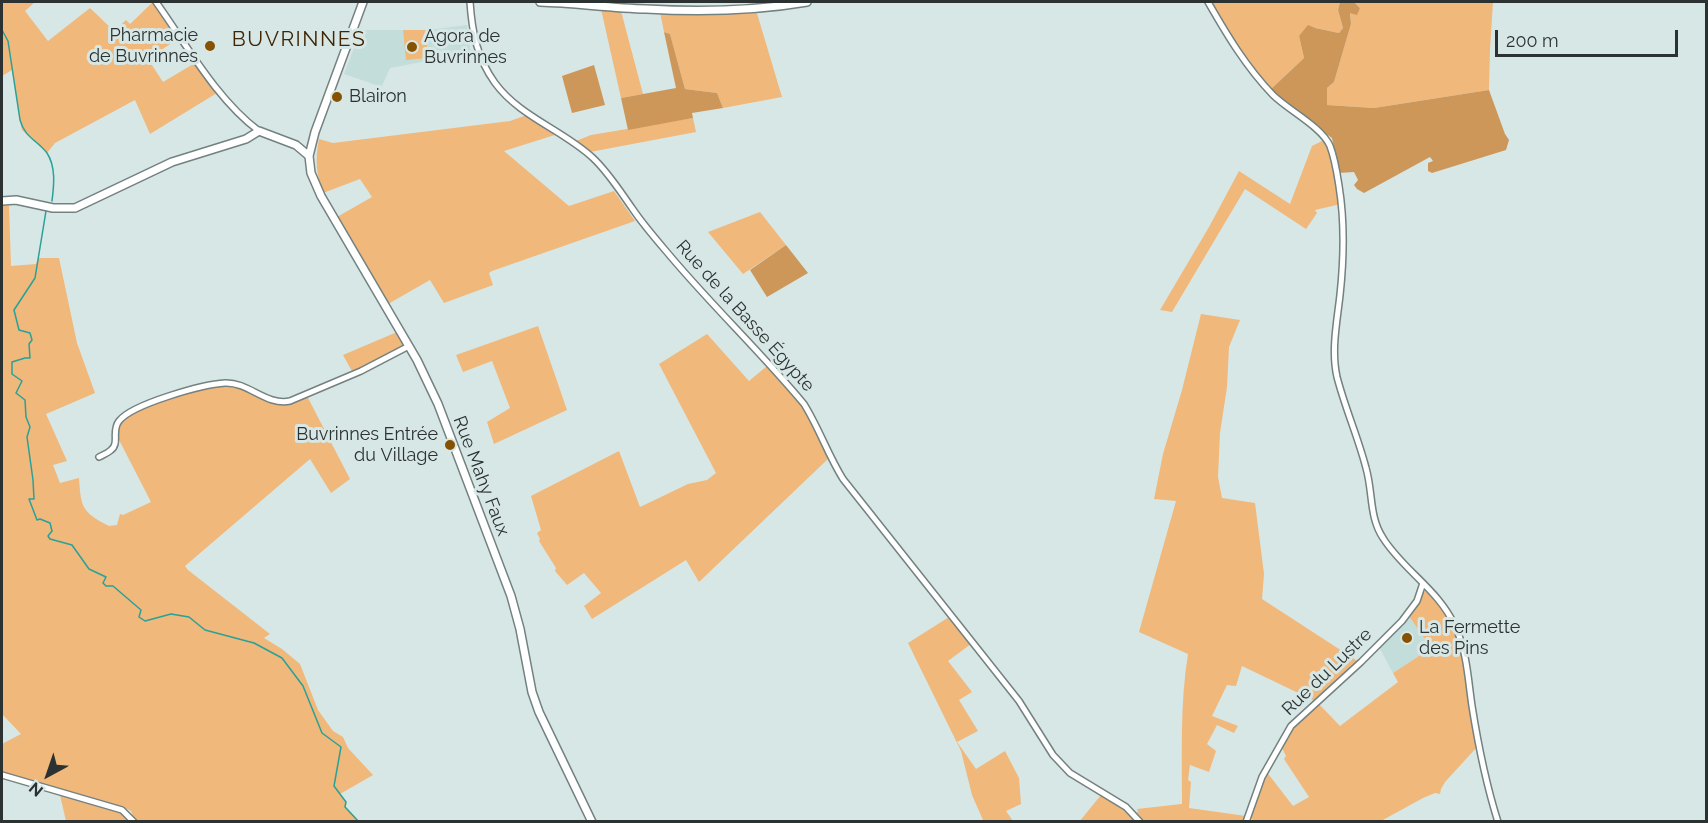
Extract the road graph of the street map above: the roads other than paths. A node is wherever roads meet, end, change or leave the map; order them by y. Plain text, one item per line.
1 (156, 2) edge
2 (363, 2) edge
3 (470, 2) edge
4 (540, 2) edge
5 (807, 2) edge
6 (1208, 2) edge
7 (258, 131) junction
8 (309, 156) junction
9 (2, 201) edge
10 (409, 346) junction
11 (99, 457) dead end
12 (1423, 583) junction
13 (2, 775) edge
14 (134, 822) edge
15 (592, 822) edge
16 (1140, 822) edge
17 (1246, 822) edge
18 (1498, 822) edge

1 - 7 street
2 - 8 street
3 - 16 street, Rue de la Basse Égypte
4 - 5 street
6 - 12 street
7 - 8 street
7 - 9 street
8 - 10 street, Rue Mahy Faux
10 - 11 street
10 - 15 street, Rue Mahy Faux
12 - 17 street, Rue du Lustre
12 - 18 street
13 - 14 street

